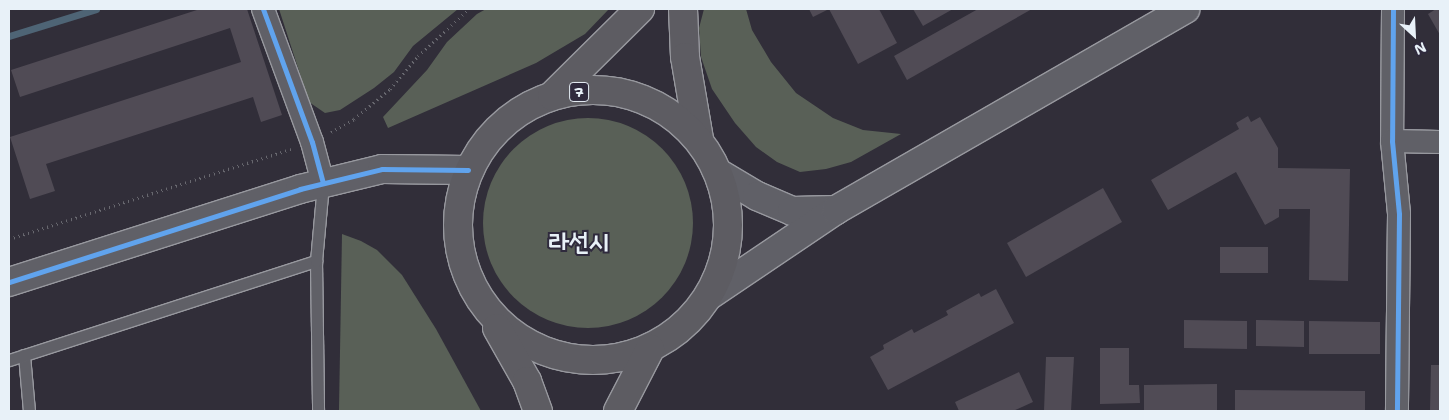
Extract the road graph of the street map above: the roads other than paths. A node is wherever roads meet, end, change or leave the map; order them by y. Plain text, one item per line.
1 (263, 9) edge
2 (640, 9) edge
3 (682, 9) edge
4 (1185, 9) edge
5 (1393, 9) edge
6 (552, 96) junction
7 (699, 140) junction
8 (1392, 141) junction
9 (1440, 142) edge
10 (468, 170) junction
11 (720, 174) junction
12 (323, 183) junction
13 (836, 210) junction
14 (316, 262) junction
15 (9, 282) edge
16 (710, 295) junction
17 (489, 314) junction
18 (650, 349) junction
19 (24, 355) junction
20 (9, 360) edge
21 (29, 411) edge
22 (318, 411) edge
23 (538, 411) edge
24 (618, 411) edge
25 (1397, 411) edge

1 - 12 street
2 - 6 highway, 7
3 - 7 highway, 7
4 - 13 main road
5 - 8 street
6 - 7 highway, 7
6 - 10 highway, 7
7 - 11 highway, 7
8 - 9 street
8 - 25 street
10 - 12 main road
10 - 17 highway, 7
11 - 13 main road
11 - 16 highway, 7
12 - 14 lane
12 - 15 main road
13 - 16 main road
14 - 19 lane
14 - 22 lane
16 - 18 highway, 7
17 - 18 highway, 7
17 - 23 highway, 7
18 - 24 highway, 7
19 - 20 lane
19 - 21 lane

